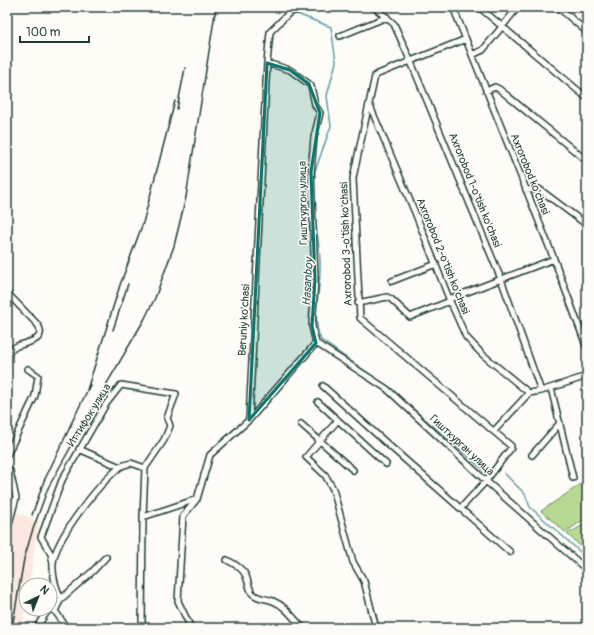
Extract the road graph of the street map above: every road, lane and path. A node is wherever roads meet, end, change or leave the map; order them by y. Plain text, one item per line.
1 (307, 7) edge
2 (374, 7) edge
3 (453, 7) edge
4 (479, 7) edge
5 (518, 7) edge
6 (558, 7) edge
7 (386, 17) junction
8 (502, 26) junction
9 (587, 32) edge
10 (340, 36) dead end
11 (466, 39) junction
12 (472, 55) junction
13 (411, 62) junction
14 (267, 63) junction
15 (486, 91) junction
16 (587, 98) edge
17 (369, 105) junction
18 (587, 161) edge
19 (526, 190) junction
20 (587, 225) edge
21 (554, 259) junction
22 (436, 264) junction
23 (501, 279) junction
24 (392, 281) dead end
25 (7, 293) edge
26 (450, 300) junction
27 (358, 303) junction
28 (316, 343) junction
29 (587, 348) edge
30 (8, 352) edge
31 (28, 369) dead end
32 (587, 376) edge
33 (323, 386) dead end
34 (551, 388) junction
35 (541, 391) junction
36 (529, 393) junction
37 (318, 402) dead end
38 (249, 420) junction
39 (338, 420) junction
40 (560, 423) junction
41 (301, 424) dead end
42 (494, 431) junction
43 (320, 441) junction
44 (79, 449) junction
45 (532, 454) dead end
46 (7, 455) edge
47 (386, 464) dead end
48 (120, 467) junction
49 (145, 468) junction
50 (7, 469) edge
51 (352, 470) dead end
52 (573, 478) dead end
53 (486, 481) junction
54 (197, 499) junction
55 (461, 508) junction
56 (143, 517) junction
57 (7, 531) edge
58 (510, 552) dead end
59 (106, 557) dead end
60 (227, 560) dead end
61 (53, 563) junction
62 (587, 570) edge
63 (60, 599) junction
64 (58, 601) edge
65 (45, 617) edge
66 (57, 617) edge
67 (36, 628) edge
68 (67, 628) edge
69 (142, 628) edge
70 (191, 628) edge
71 (303, 628) edge
72 (376, 628) edge

1 - 14 street, Beruniy ko'chasi
2 - 7 street, Axrorobod 1-o'tish ko'chasi
3 - 11 street, Axrorobod ko'chasi
4 - 8 street
5 - 8 street
6 - 9 street
7 - 10 street
7 - 13 street, Axrorobod 1-o'tish ko'chasi
8 - 12 street
8 - 16 street
11 - 12 street, Axrorobod ko'chasi
11 - 13 street, Axrorobod 3-o'tish ko'chasi
12 - 15 street, Axrorobod ko'chasi
13 - 17 street, Axrorobod 3-o'tish ko'chasi
13 - 23 street, Axrorobod 1-o'tish ko'chasi
14 - 28 street, Гишткургон улица
14 - 38 street, Beruniy ko'chasi
15 - 18 street
15 - 19 street, Axrorobod ko'chasi
17 - 22 street, Axrorobod 2-o'tish ko'chasi
17 - 27 street, Axrorobod 3-o'tish ko'chasi
19 - 20 street
19 - 21 street, Axrorobod ko'chasi
21 - 23 street
21 - 29 street, Axrorobod ko'chasi
22 - 24 street
22 - 26 street, Axrorobod 2-o'tish ko'chasi
23 - 26 street
23 - 35 street, Axrorobod 1-o'tish ko'chasi
25 - 30 street
26 - 27 street
26 - 36 street, Axrorobod 2-o'tish ko'chasi
27 - 42 street, Axrorobod 3-o'tish ko'chasi
28 - 38 street
28 - 53 street, Гишткурган улица
31 - 46 street
32 - 34 street
33 - 55 street
34 - 35 street
34 - 40 street
35 - 36 street
36 - 42 street
37 - 39 street
38 - 54 street
39 - 43 street
39 - 47 street
40 - 45 street
40 - 52 street
41 - 43 street
42 - 53 street, Axrorobod 3-o'tish ko'chasi
43 - 51 street
43 - 72 street
44 - 48 street
44 - 49 street, Иттифок улица
44 - 61 street, Иттифок улица
48 - 49 street
48 - 61 street, Иттифок улица
49 - 56 street
50 - 57 street
53 - 55 street
53 - 62 street, Гишткурган улица
54 - 56 street
54 - 70 street
55 - 58 street
56 - 69 street
59 - 63 street
60 - 71 street
61 - 63 street, Иттифок улица
63 - 64 street
65 - 67 street
66 - 68 street

